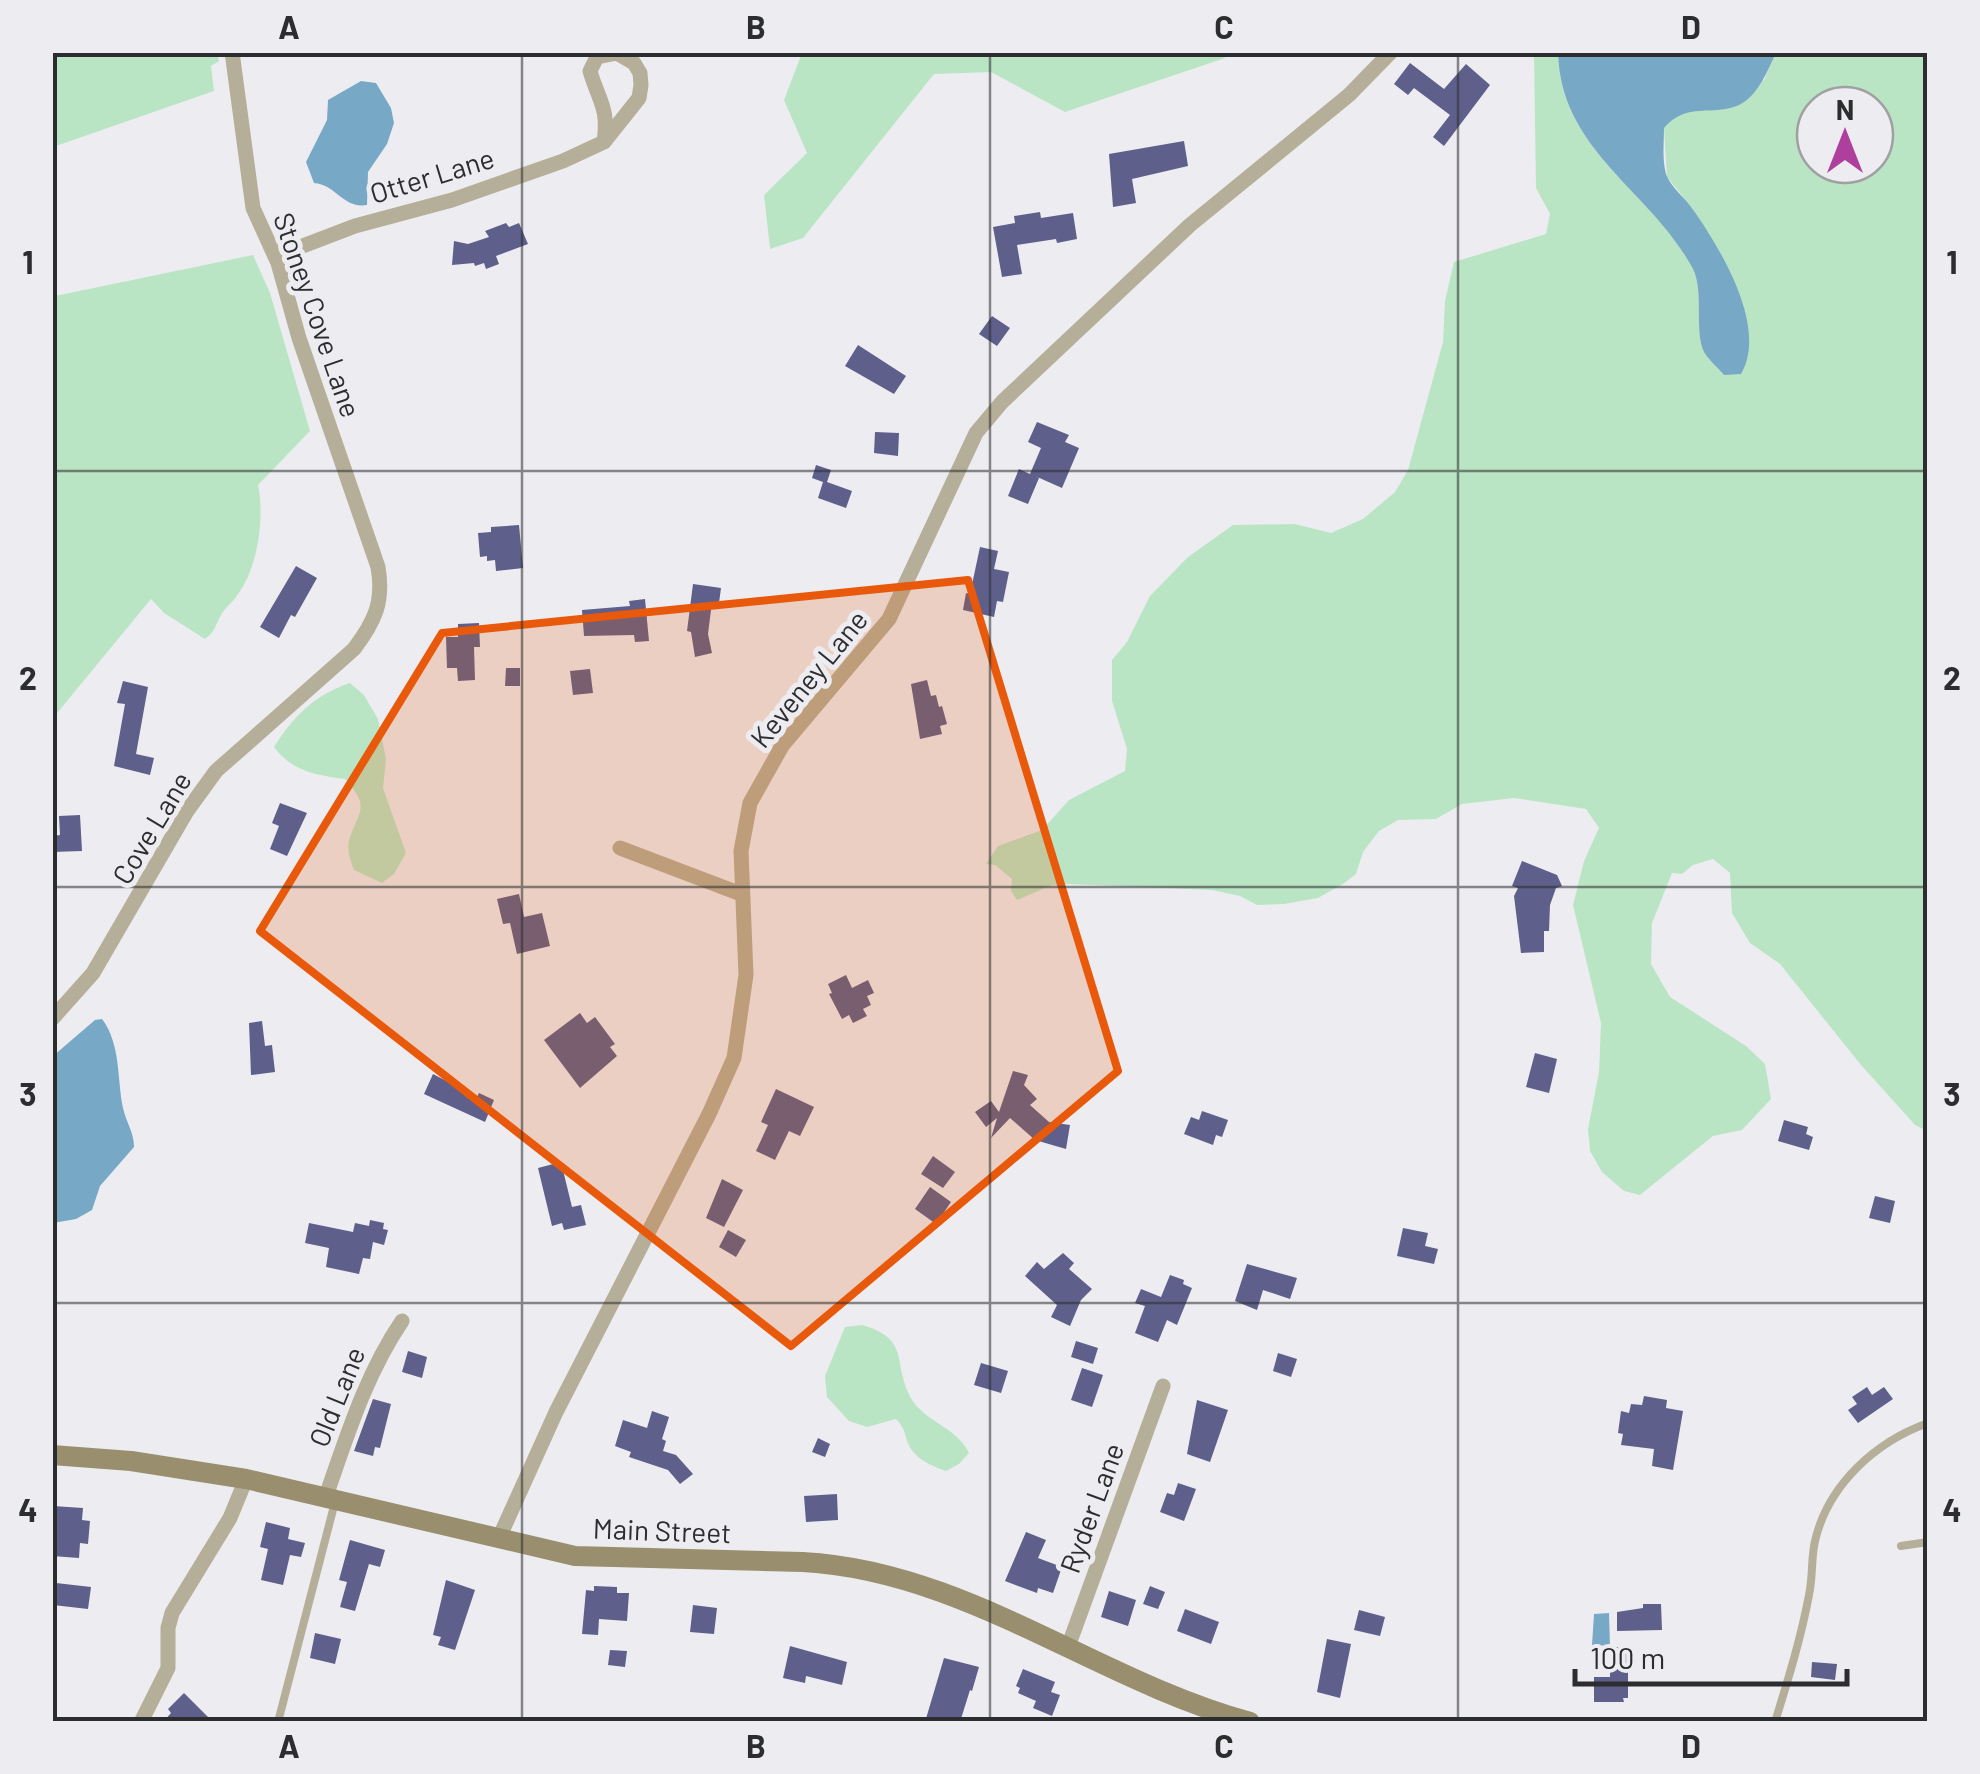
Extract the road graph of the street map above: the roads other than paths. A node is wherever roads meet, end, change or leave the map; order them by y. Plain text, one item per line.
1 (232, 52) edge
2 (1391, 52) edge
3 (604, 142) junction
4 (278, 263) junction
5 (382, 588) joint
6 (620, 848) dead end
7 (741, 894) junction
8 (52, 1018) edge
9 (402, 1321) dead end
10 (1164, 1386) dead end
11 (1928, 1423) edge
12 (52, 1455) edge
13 (246, 1480) junction
14 (331, 1497) junction
15 (499, 1538) junction
16 (1928, 1542) edge
17 (1901, 1546) dead end
18 (1068, 1647) junction
19 (1211, 1716) edge
20 (141, 1722) edge
21 (278, 1722) edge
22 (1250, 1722) edge
23 (1775, 1722) edge

1 - 4 street, Stoney Cove Lane
2 - 7 street, Keveney Lane
3 - 3 street, Otter Lane
3 - 4 street, Otter Lane
4 - 5 street, Stoney Cove Lane
5 - 8 street, Cove Lane
6 - 7 street
7 - 15 street, Keveney Lane
9 - 14 street, Old Lane
10 - 18 street, Ryder Lane
11 - 23 lane
12 - 13 main road, Main Street
13 - 14 main road, Main Street
13 - 20 street
14 - 15 main road, Main Street
14 - 21 lane
15 - 18 main road, Main Street
16 - 17 lane
18 - 19 main road, Main Street
19 - 22 main road, Main Street

